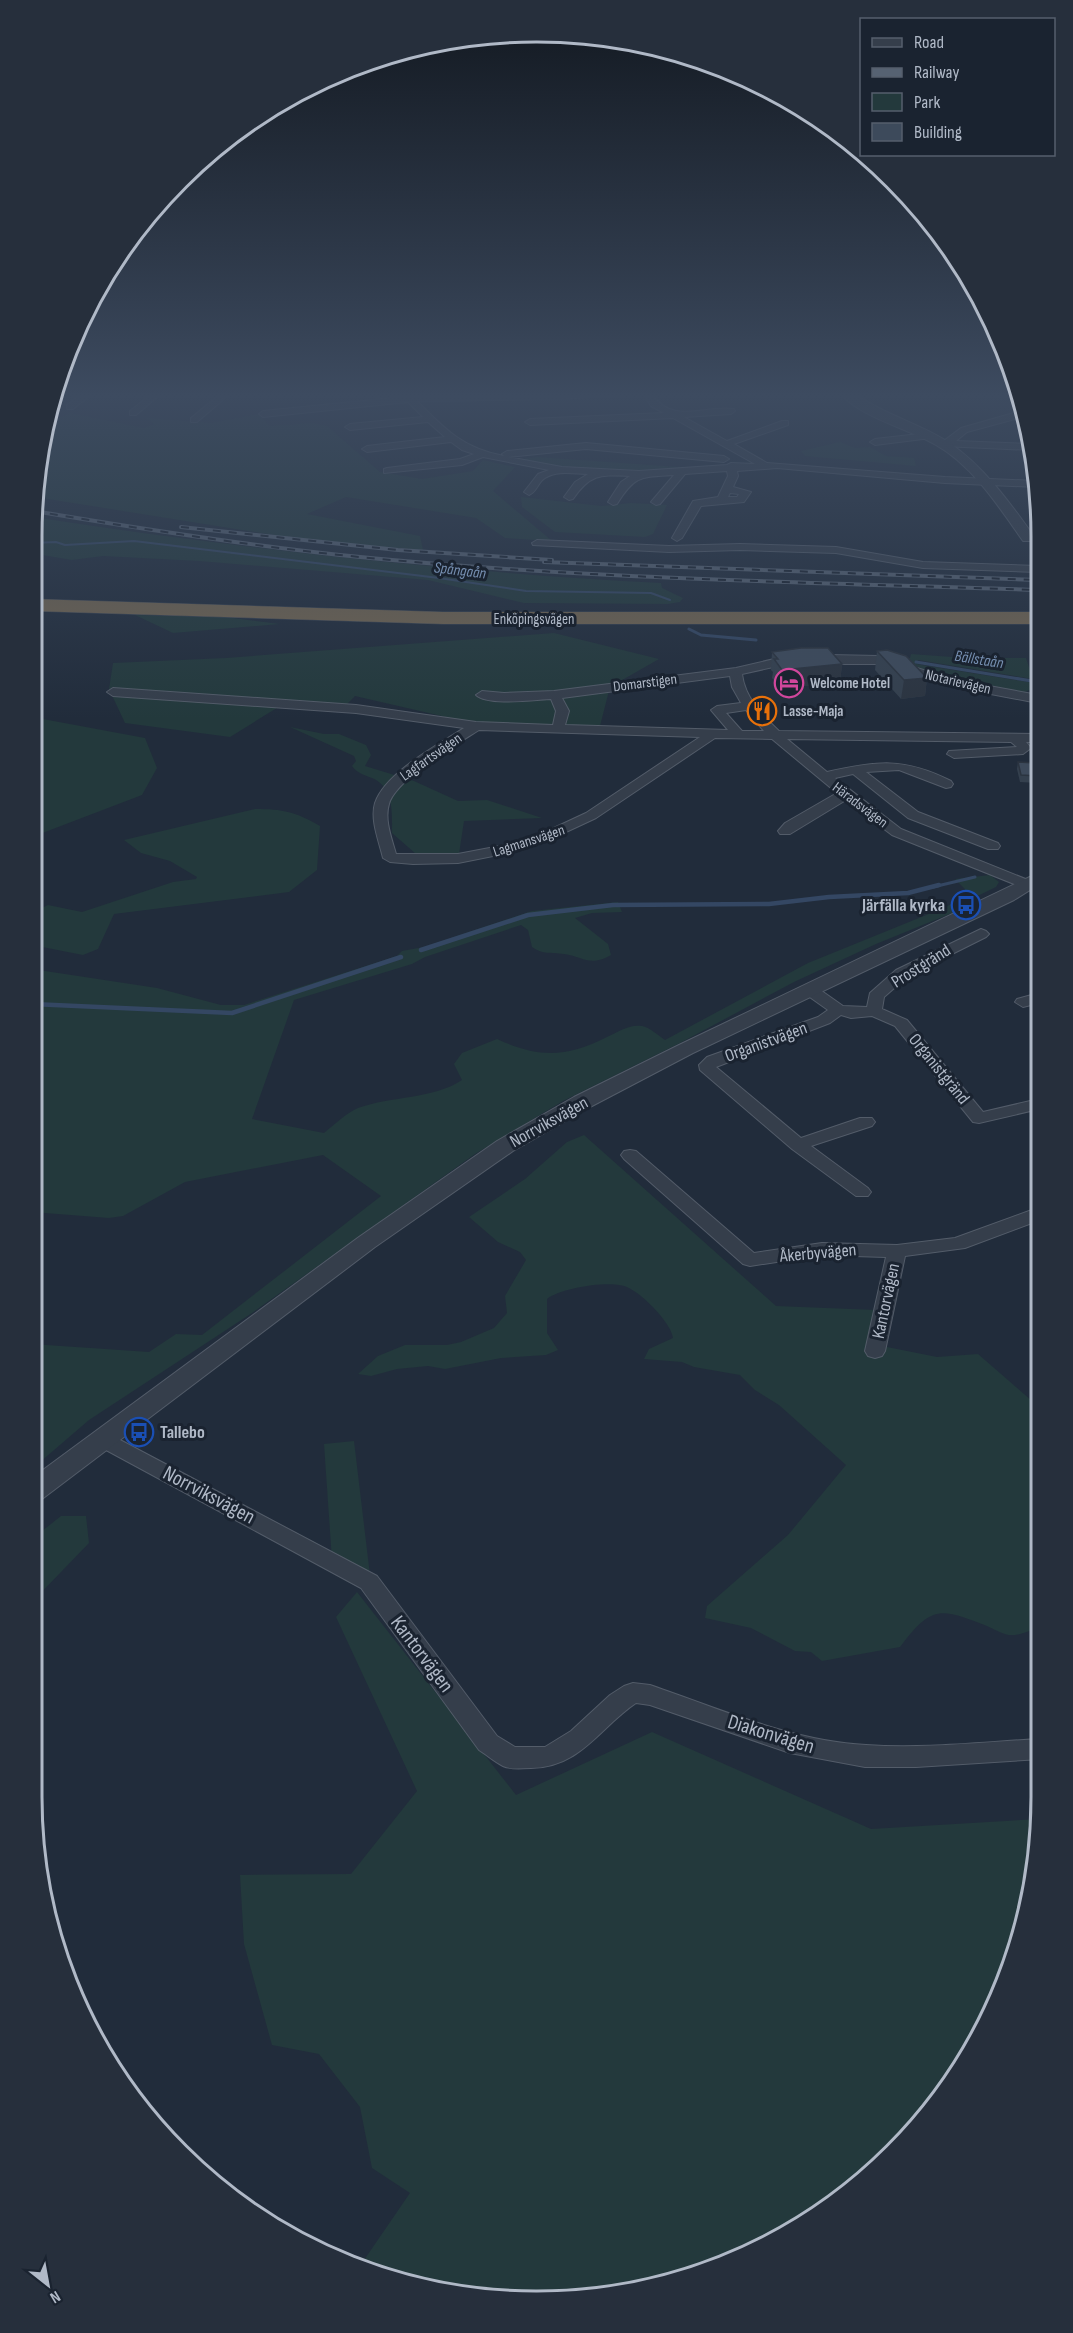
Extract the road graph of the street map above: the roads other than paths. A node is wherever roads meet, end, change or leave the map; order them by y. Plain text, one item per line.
1 (704, 501) edge
2 (1000, 501) edge
3 (1031, 535) edge
4 (677, 538) dead end
5 (537, 543) dead end
6 (1031, 569) edge
7 (42, 600) edge
8 (42, 606) edge
9 (1031, 611) edge
10 (1031, 618) edge
11 (736, 672) junction
12 (113, 692) dead end
13 (482, 695) dead end
14 (554, 695) junction
15 (1031, 698) edge
16 (749, 706) junction
17 (476, 726) junction
18 (557, 729) junction
19 (1017, 731) junction
20 (712, 734) junction
21 (738, 734) junction
22 (773, 734) junction
23 (1031, 736) edge
24 (954, 754) dead end
25 (859, 769) junction
26 (824, 777) junction
27 (946, 784) dead end
28 (846, 794) junction
29 (785, 831) dead end
30 (993, 846) dead end
31 (390, 858) joint
32 (1031, 883) edge
33 (1031, 886) edge
34 (981, 934) dead end
35 (810, 990) junction
36 (838, 1011) junction
37 (874, 1011) junction
38 (1031, 1106) edge
39 (866, 1122) dead end
40 (798, 1145) junction
41 (630, 1155) dead end
42 (862, 1192) dead end
43 (1031, 1216) edge
44 (897, 1251) junction
45 (875, 1351) dead end
46 (104, 1439) junction
47 (42, 1485) edge
48 (313, 1552) joint
49 (1031, 1750) edge
50 (525, 1759) joint

1 - 4 street
2 - 3 street
5 - 6 street
7 - 9 highway, Enköpingsvägen
8 - 10 highway, Enköpingsvägen
11 - 14 street, Domarstigen
11 - 15 street, Notarievägen
11 - 16 street, Häradsvägen
12 - 17 street
13 - 14 street, Domarstigen
14 - 18 street
16 - 21 street
16 - 22 street, Häradsvägen
17 - 18 street
17 - 31 street, Lagfartsvägen
18 - 20 street
19 - 22 street
19 - 23 street
19 - 24 street
20 - 21 street
20 - 31 street, Lagmansvägen
21 - 22 street
22 - 26 street, Häradsvägen
25 - 26 street
25 - 27 street
25 - 30 street
26 - 28 street, Häradsvägen
28 - 29 street
28 - 32 street, Häradsvägen
33 - 35 street, Norrviksvägen
34 - 37 street, Prostgränd
35 - 36 street, Organistvägen
35 - 46 street, Norrviksvägen
36 - 37 street, Organistgränd
36 - 40 street, Organistvägen
37 - 38 street, Organistgränd
39 - 40 street
40 - 42 street, Organistvägen
41 - 44 street, Åkerbyvägen
43 - 44 street, Åkerbyvägen
44 - 45 street, Kantorvägen
46 - 47 street, Norrviksvägen
46 - 48 street, Norrviksvägen
48 - 50 street, Kantorvägen
49 - 50 street, Diakonvägen

